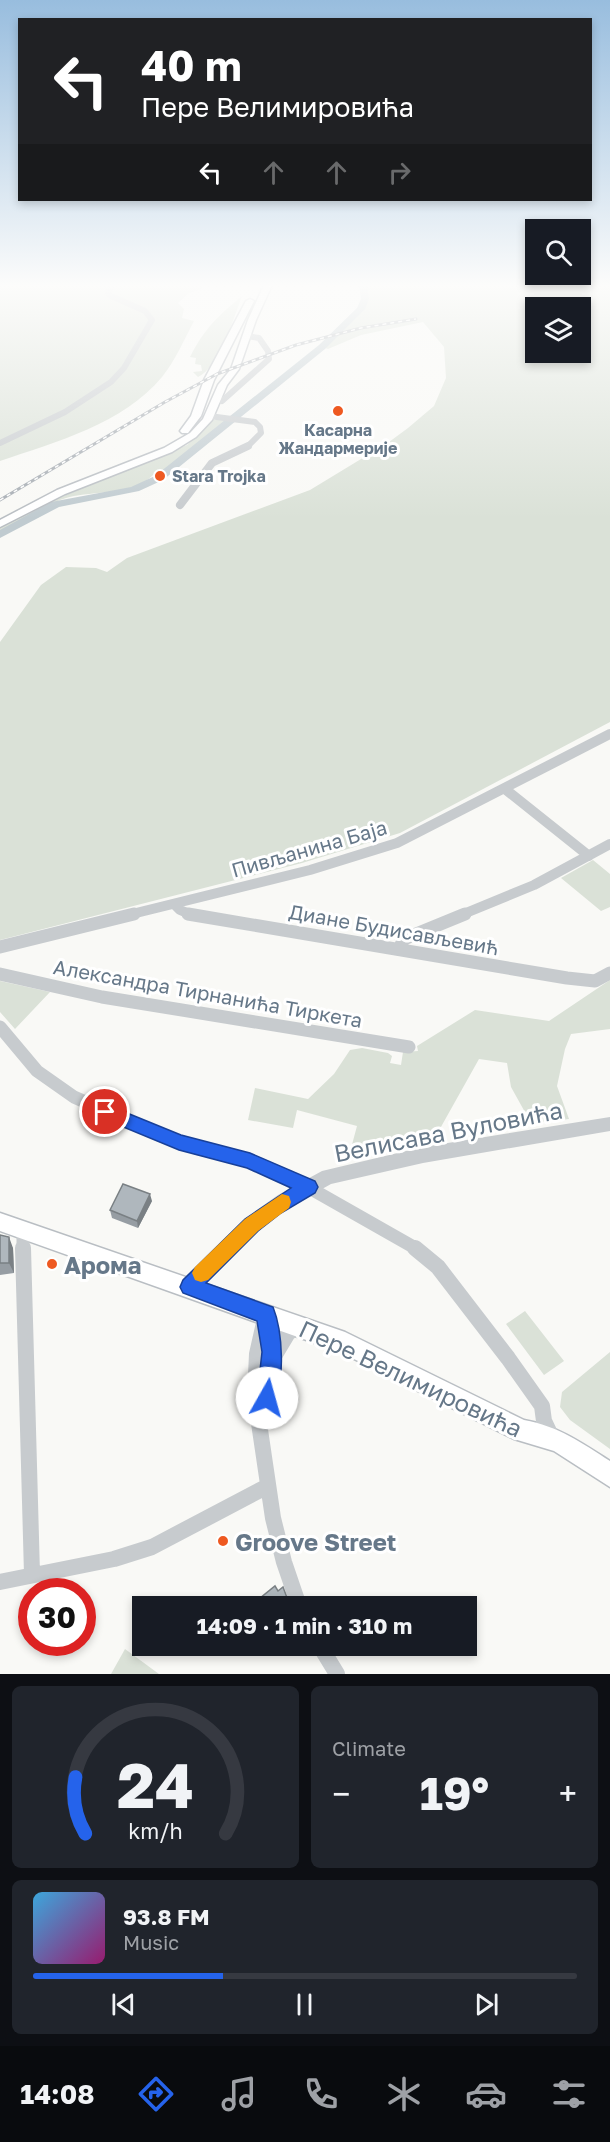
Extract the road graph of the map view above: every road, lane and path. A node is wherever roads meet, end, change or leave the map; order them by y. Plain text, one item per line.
1 (127, 363) edge
2 (218, 363) edge
3 (237, 363) edge
4 (263, 363) edge
5 (222, 401) dead end
6 (209, 416) junction
7 (0, 443) edge
8 (180, 505) dead end
9 (0, 514) edge
10 (0, 524) edge
11 (610, 734) edge
12 (505, 789) junction
13 (610, 844) edge
14 (589, 856) junction
15 (174, 904) junction
16 (0, 947) edge
17 (399, 949) junction
18 (610, 973) edge
19 (0, 974) edge
20 (0, 1027) edge
21 (409, 1047) dead end
22 (610, 1124) edge
23 (309, 1187) junction
24 (0, 1222) edge
25 (23, 1231) junction
26 (189, 1287) junction
27 (266, 1314) junction
28 (300, 1326) junction
29 (272, 1360) junction
30 (260, 1427) junction
31 (552, 1438) junction
32 (610, 1475) edge
33 (266, 1487) junction
34 (32, 1574) junction
35 (0, 1582) edge
36 (295, 1596) edge
37 (326, 1656) edge
38 (338, 1674) edge

1 - 7 street
2 - 9 main road
3 - 6 main road
4 - 5 street
6 - 8 street
6 - 10 main road
11 - 12 street, Пивљанина Баја
12 - 14 street
12 - 15 street, Пивљанина Баја
13 - 14 street
14 - 17 street
15 - 16 street, Пивљанина Баја
15 - 17 street, Диане Будисављевић
17 - 18 street, Диане Будисављевић
19 - 21 street, Александра Тирнанића Тиркета
20 - 23 street
22 - 23 street, Велисава Вуловића
23 - 26 street, Велисава Вуловића
23 - 31 street
24 - 25 main road, Пере Велимировића
25 - 26 main road, Пере Велимировића
25 - 34 street
26 - 27 main road, Пере Велимировића
27 - 28 main road, Пере Велимировића
27 - 29 street
27 - 30 street
28 - 29 street
28 - 31 main road, Пере Велимировића
29 - 30 street
30 - 33 street
31 - 32 main road, Пере Велимировића
33 - 34 street
33 - 36 street
34 - 35 street
37 - 38 street

